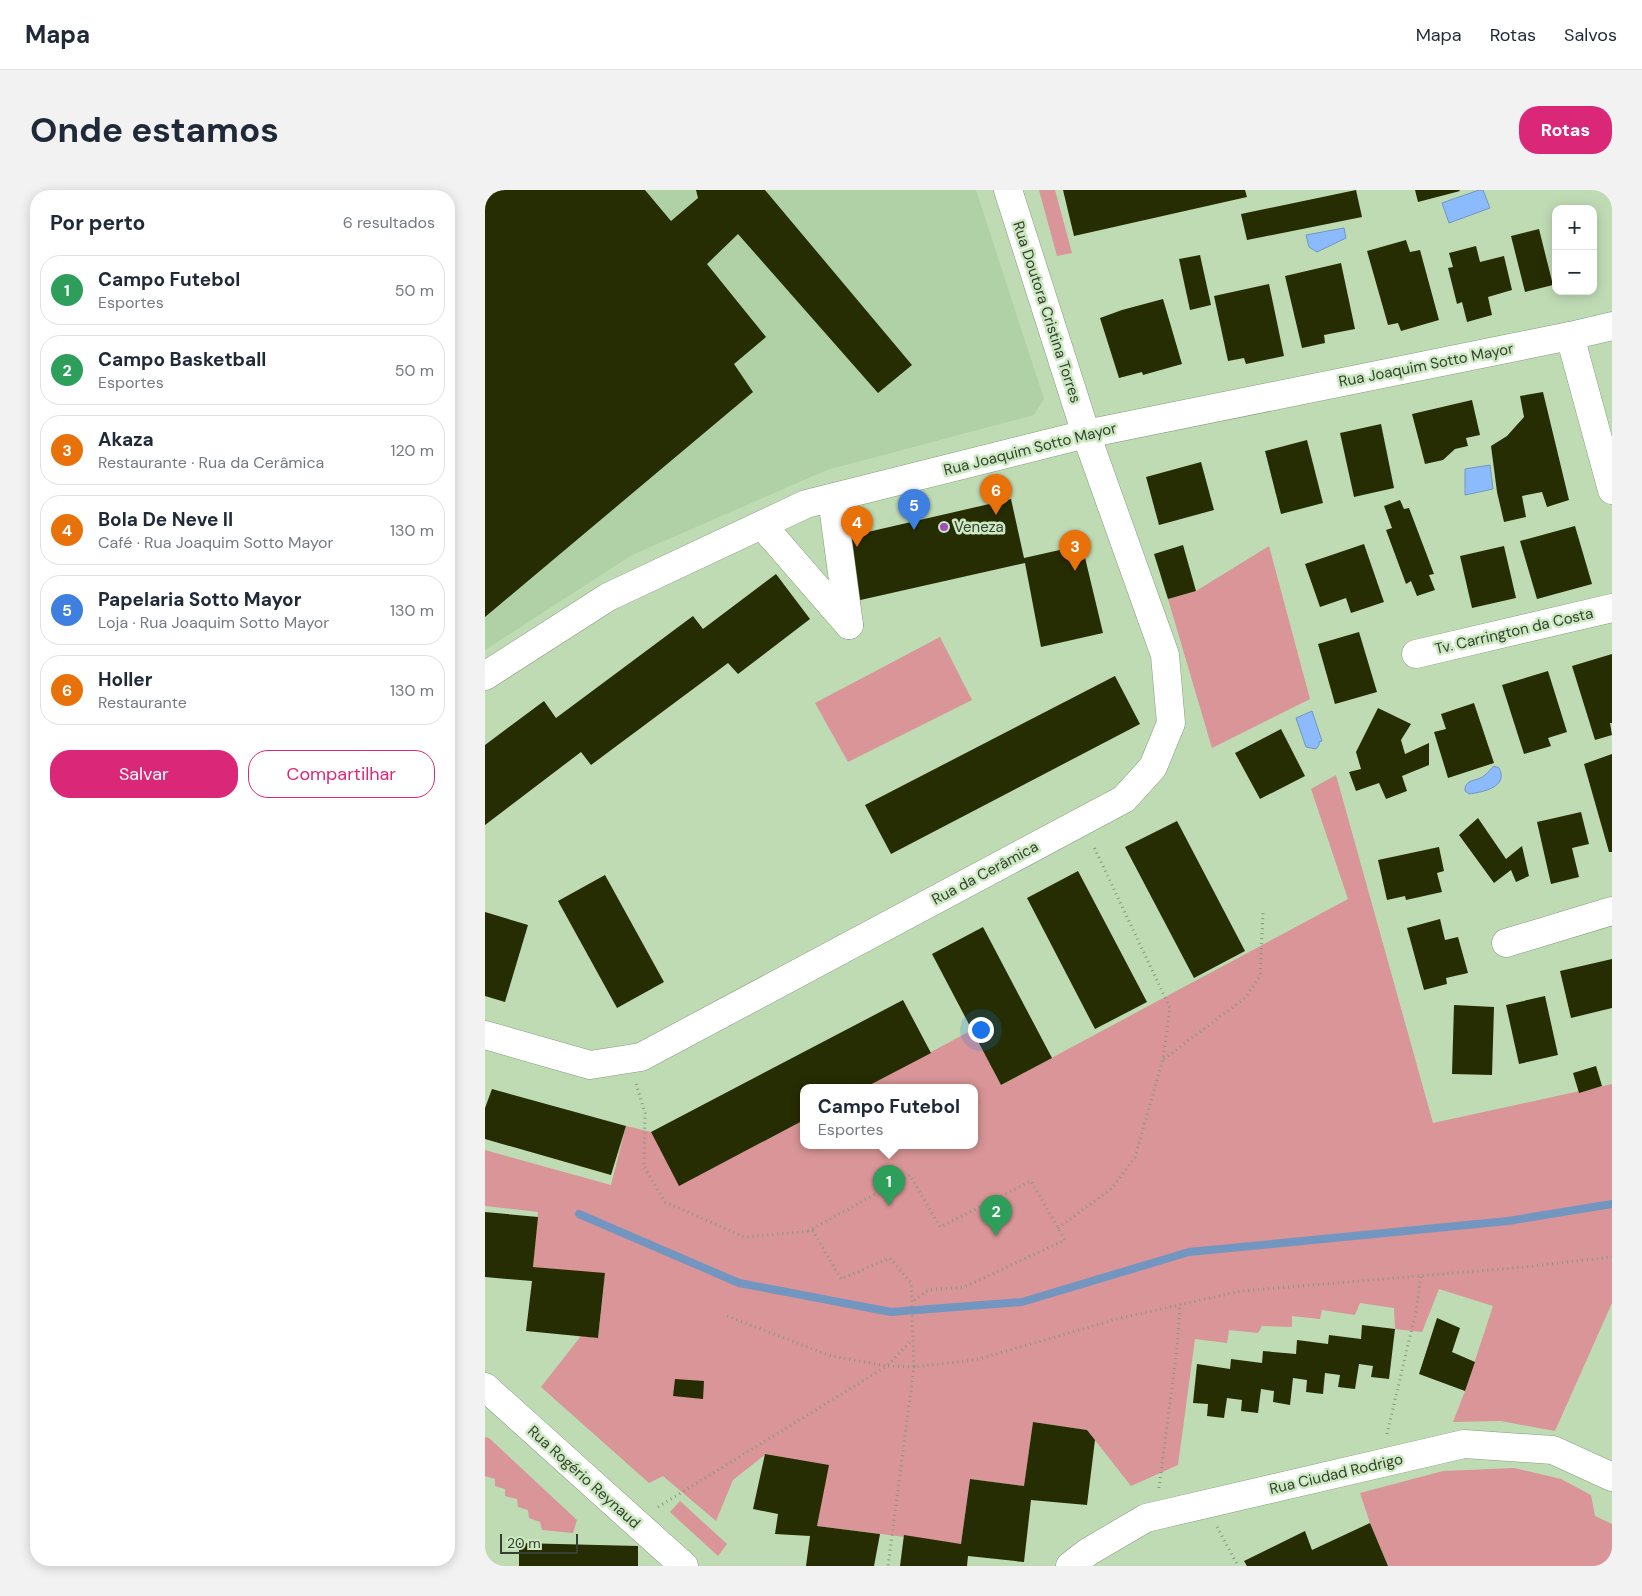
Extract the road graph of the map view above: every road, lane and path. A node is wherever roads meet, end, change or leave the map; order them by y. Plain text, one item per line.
1 (1008, 190) edge
2 (1612, 326) edge
3 (1570, 336) junction
4 (1086, 434) junction
5 (1612, 490) edge
6 (832, 498) junction
7 (762, 525) junction
8 (1612, 608) edge
9 (1416, 654) dead end
10 (485, 676) edge
11 (1102, 864) dead end
12 (1612, 911) edge
13 (1263, 913) dead end
14 (1506, 943) dead end
15 (485, 1035) edge
16 (628, 1059) junction
17 (1163, 1059) junction
18 (1058, 1228) junction
19 (806, 1232) junction
20 (1612, 1257) edge
21 (1421, 1275) junction
22 (911, 1303) junction
23 (1180, 1304) junction
24 (727, 1316) dead end
25 (913, 1340) junction
26 (887, 1366) junction
27 (914, 1367) junction
28 (485, 1387) edge
29 (1379, 1464) junction
30 (1612, 1477) edge
31 (1205, 1505) junction
32 (1155, 1516) junction
33 (634, 1522) junction
34 (684, 1566) edge
35 (888, 1566) edge
36 (1070, 1566) edge
37 (1238, 1566) edge

1 - 4 street, Rua Doutora Cristina Torres
2 - 3 street, Rua Joaquim Sotto Mayor
3 - 4 street, Rua Joaquim Sotto Mayor
3 - 5 street
4 - 6 street, Rua Joaquim Sotto Mayor
4 - 16 street, Rua da Cerâmica
6 - 7 street, Rua Joaquim Sotto Mayor
6 - 7 street
7 - 10 street, Rua Joaquim Sotto Mayor
8 - 9 street, Tv. Carrington da Costa
11 - 17 path
12 - 14 street
13 - 17 path
15 - 16 street, Rua da Cerâmica
16 - 19 path
17 - 18 path
18 - 19 path
18 - 22 path
19 - 22 path
20 - 21 path
21 - 23 path
21 - 29 path
22 - 25 path
23 - 27 path
23 - 32 path
24 - 26 path
25 - 26 path
25 - 27 path
26 - 27 path
26 - 33 path
27 - 35 path
28 - 33 street, Rua Rogério Reynaud
29 - 30 street, Rua Ciudad Rodrigo
29 - 31 street, Rua Ciudad Rodrigo
31 - 32 street, Rua Ciudad Rodrigo
31 - 37 path
32 - 36 street, Rua Ciudad Rodrigo
33 - 34 street, Rua Rogério Reynaud

